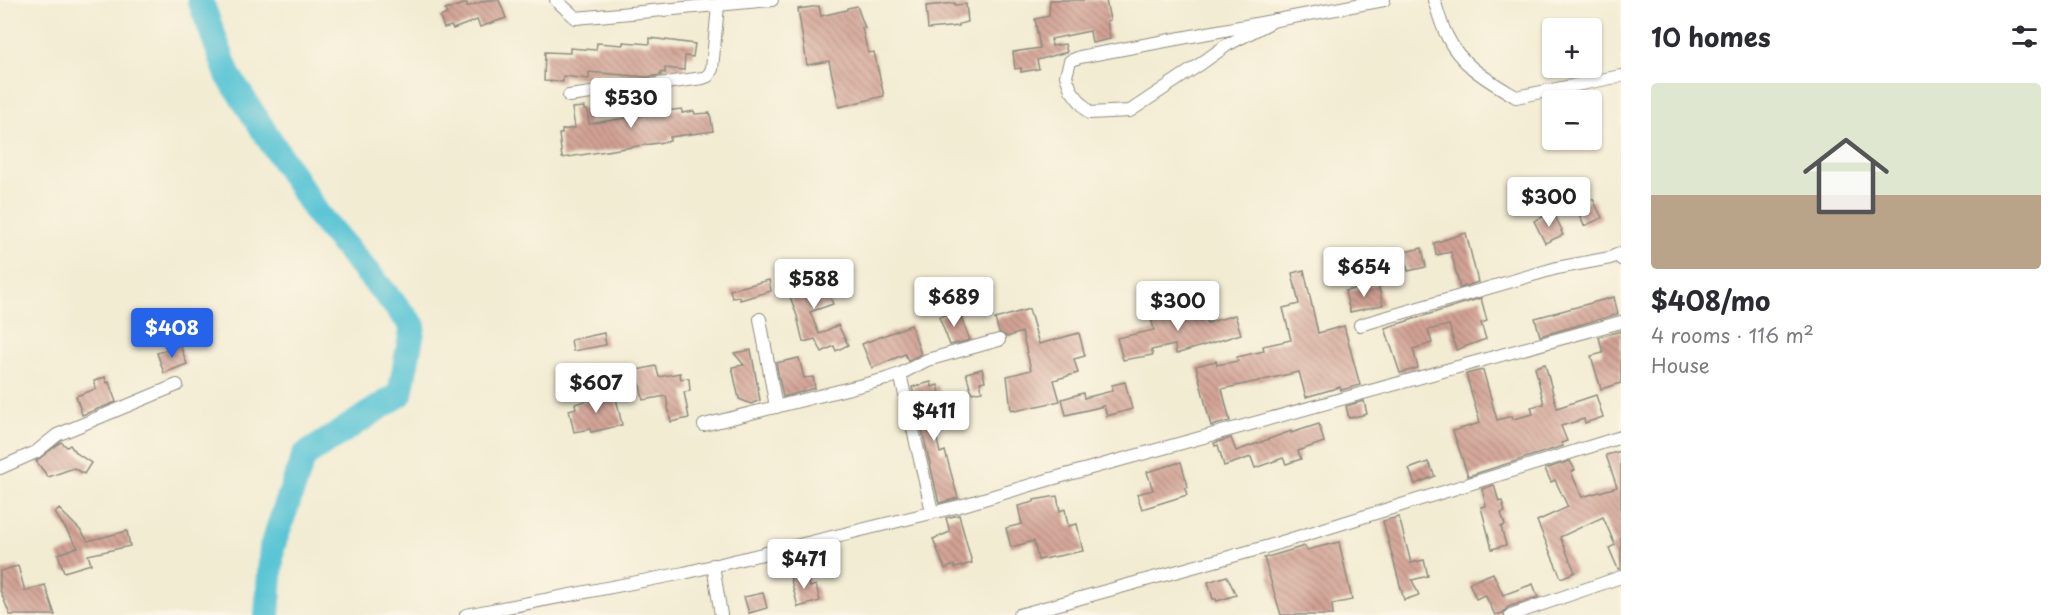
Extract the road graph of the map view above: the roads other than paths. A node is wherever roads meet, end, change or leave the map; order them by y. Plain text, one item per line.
1 (556, 0) edge
2 (772, 0) edge
3 (1384, 0) edge
4 (1434, 0) edge
5 (718, 6) junction
6 (1275, 20) junction
7 (1621, 76) edge
8 (569, 96) dead end
9 (1621, 259) edge
10 (760, 319) dead end
11 (1621, 322) edge
12 (1360, 325) dead end
13 (999, 340) dead end
14 (900, 374) junction
15 (177, 385) dead end
16 (776, 407) junction
17 (704, 425) dead end
18 (1621, 437) edge
19 (0, 468) edge
20 (932, 512) junction
21 (714, 565) junction
22 (1621, 577) edge
23 (1529, 612) edge
24 (466, 615) edge
25 (721, 615) edge
26 (1019, 615) edge
27 (1511, 615) edge

1 - 5 street
2 - 5 street
3 - 6 street
4 - 7 street
5 - 8 street
6 - 6 street
9 - 12 street
10 - 16 street
11 - 20 street
13 - 14 street
14 - 16 street
14 - 20 street
15 - 19 street
16 - 17 street
18 - 26 street
20 - 21 street
21 - 24 street
21 - 25 street
22 - 23 street
23 - 27 street

